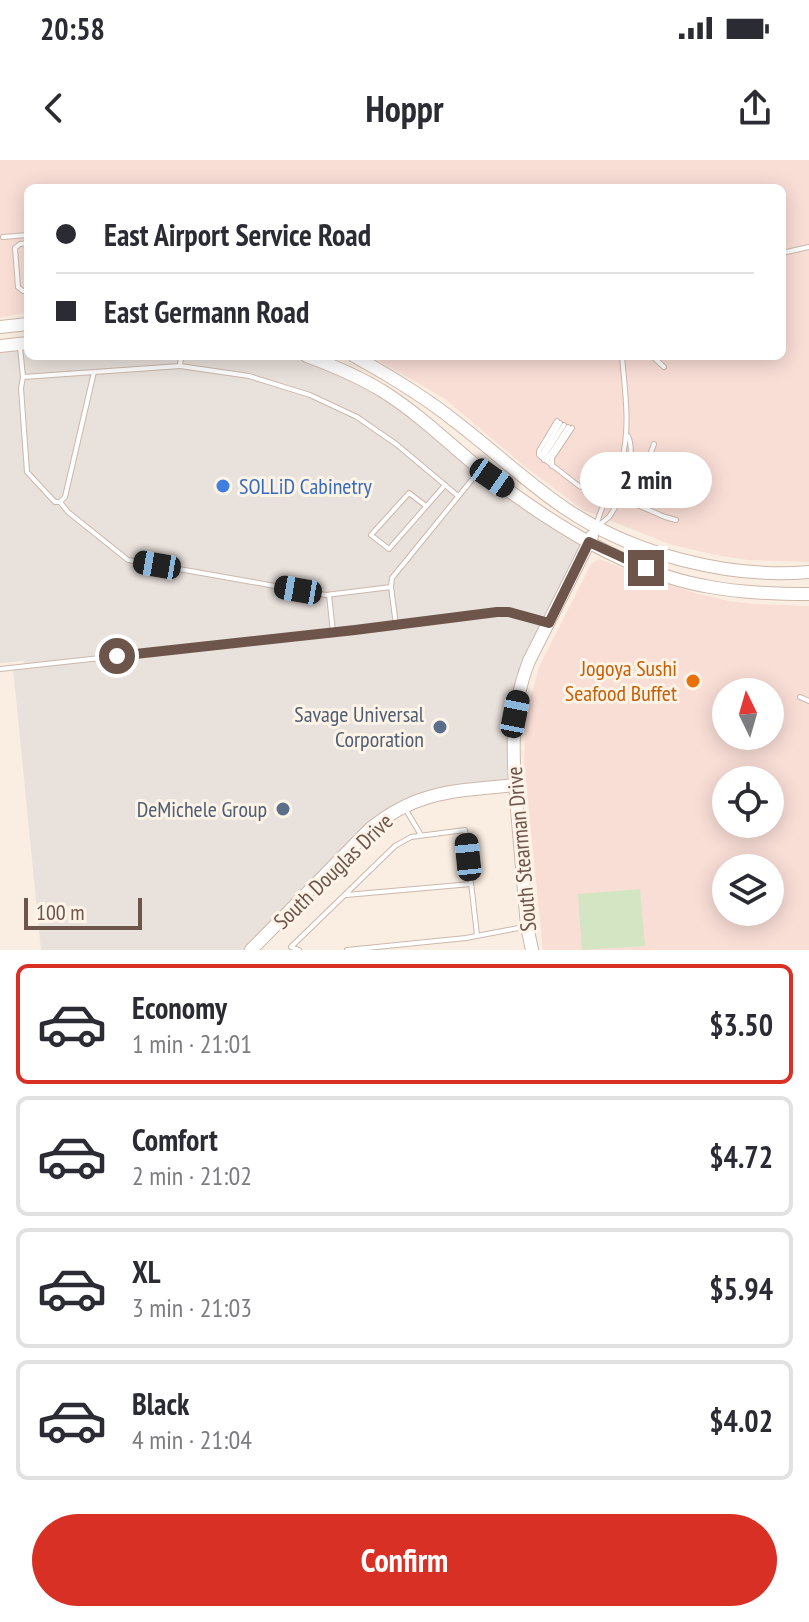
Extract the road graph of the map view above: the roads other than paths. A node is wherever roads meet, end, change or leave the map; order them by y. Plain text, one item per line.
1 (24, 235) edge
2 (3, 237) dead end
3 (24, 244) edge
4 (809, 247) edge
5 (786, 252) edge
6 (24, 291) edge
7 (24, 324) edge
8 (0, 327) edge
9 (24, 343) edge
10 (0, 346) edge
11 (181, 360) edge
12 (318, 360) edge
13 (361, 360) edge
14 (622, 360) edge
15 (656, 360) edge
16 (180, 366) junction
17 (664, 367) dead end
18 (342, 369) junction
19 (94, 372) junction
20 (23, 377) junction
21 (412, 389) junction
22 (627, 435) junction
23 (654, 444) dead end
24 (546, 462) junction
25 (481, 469) junction
26 (445, 485) junction
27 (592, 485) dead end
28 (458, 496) junction
29 (60, 502) junction
30 (426, 506) junction
31 (676, 520) dead end
32 (597, 526) junction
33 (589, 542) junction
34 (809, 572) edge
35 (391, 587) junction
36 (809, 594) edge
37 (329, 595) junction
38 (549, 623) junction
39 (396, 625) junction
40 (333, 633) junction
41 (0, 669) edge
42 (800, 697) dead end
43 (808, 701) edge
44 (515, 785) junction
45 (404, 806) junction
46 (421, 835) junction
47 (471, 884) junction
48 (344, 896) junction
49 (527, 926) junction
50 (477, 935) junction
51 (421, 942) junction
52 (289, 949) edge
53 (251, 950) edge
54 (299, 950) edge
55 (347, 950) edge
56 (422, 950) edge
57 (532, 950) edge

1 - 2 lane
3 - 6 lane
4 - 5 lane
7 - 8 main road
9 - 10 main road
9 - 20 lane
11 - 16 lane
12 - 18 main road
13 - 21 main road
14 - 22 lane, South Stearman Drive
15 - 17 lane
16 - 19 lane
16 - 26 lane
18 - 21 main road
18 - 25 main road
19 - 20 lane
19 - 29 lane
20 - 29 lane
21 - 32 main road
22 - 32 lane, South Stearman Drive
22 - 32 lane, South Stearman Drive
23 - 31 lane
24 - 24 lane
24 - 27 lane
25 - 28 lane
25 - 33 main road
26 - 28 lane
26 - 30 lane
28 - 35 lane
29 - 37 lane
30 - 30 lane
32 - 33 main road, South Stearman Drive
32 - 34 main road
33 - 36 main road
33 - 38 main road, South Stearman Drive
35 - 37 lane
35 - 39 lane
37 - 40 lane
38 - 39 lane
38 - 44 main road, South Stearman Drive
39 - 40 lane
40 - 41 lane
42 - 43 lane
44 - 45 main road, South Douglas Drive
44 - 49 main road, South Stearman Drive
45 - 46 lane
45 - 53 main road, South Douglas Drive
46 - 47 lane
46 - 48 lane
47 - 48 lane
47 - 50 lane
48 - 52 lane
49 - 50 lane
49 - 57 main road, South Stearman Drive
50 - 51 lane
51 - 55 lane
51 - 56 lane
52 - 54 lane

